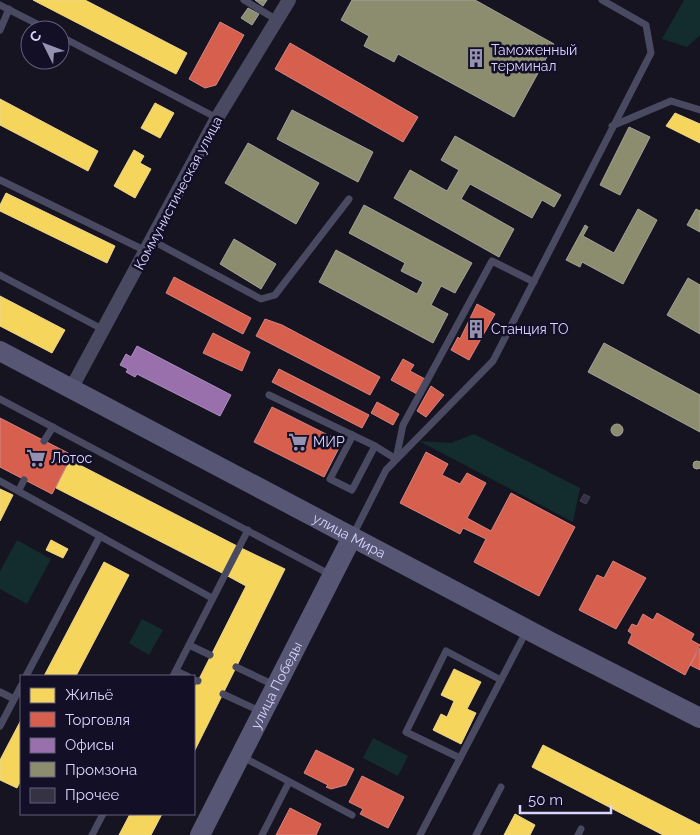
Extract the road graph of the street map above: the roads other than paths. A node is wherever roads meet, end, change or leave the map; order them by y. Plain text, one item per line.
1 (244, 0) edge
2 (289, 0) edge
3 (602, 0) edge
4 (0, 5) edge
5 (9, 9) junction
6 (29, 20) edge
7 (277, 20) junction
8 (0, 30) edge
9 (70, 41) edge
10 (700, 110) edge
11 (217, 118) junction
12 (612, 126) junction
13 (0, 180) edge
14 (349, 199) dead end
15 (150, 246) junction
16 (0, 276) edge
17 (534, 282) junction
18 (104, 330) junction
19 (0, 351) edge
20 (71, 389) junction
21 (269, 395) dead end
22 (0, 399) edge
23 (52, 427) junction
24 (353, 435) junction
25 (44, 441) dead end
26 (375, 446) junction
27 (396, 459) junction
28 (24, 480) dead end
29 (0, 481) edge
30 (19, 490) junction
31 (248, 530) junction
32 (100, 536) junction
33 (352, 538) junction
34 (334, 577) junction
35 (212, 598) junction
36 (527, 630) junction
37 (189, 645) junction
38 (210, 655) dead end
39 (236, 667) dead end
40 (174, 674) edge
41 (27, 675) edge
42 (501, 680) junction
43 (277, 686) junction
44 (20, 688) edge
45 (0, 692) edge
46 (223, 694) dead end
47 (14, 699) junction
48 (263, 712) junction
49 (700, 718) edge
50 (0, 726) edge
51 (240, 756) junction
52 (460, 758) junction
53 (290, 782) junction
54 (501, 788) dead end
55 (102, 815) edge
56 (352, 815) dead end
57 (92, 835) edge
58 (200, 835) edge
59 (262, 835) edge
60 (420, 835) edge
61 (476, 835) edge

1 - 7 lane
2 - 7 street, Коммунистическая улица
3 - 12 lane
4 - 5 lane
5 - 6 lane
5 - 8 lane
7 - 11 street, Коммунистическая улица
9 - 11 lane
10 - 12 lane
11 - 15 street, Коммунистическая улица
12 - 17 lane
13 - 15 lane
14 - 15 lane
15 - 18 street, Коммунистическая улица
16 - 18 lane
17 - 27 lane
17 - 27 lane
18 - 20 street, Коммунистическая улица
19 - 20 main road, улица Мира
20 - 33 main road, улица Мира
21 - 24 lane
22 - 23 lane
23 - 25 lane
23 - 31 lane
24 - 26 lane
24 - 26 lane
26 - 27 lane
27 - 33 lane
28 - 30 lane
29 - 30 lane
30 - 32 lane
31 - 34 lane
31 - 35 lane
32 - 35 lane
32 - 41 lane
33 - 34 main road, улица Победы
33 - 36 main road, улица Мира
34 - 43 main road, улица Победы
35 - 37 lane
36 - 42 lane
36 - 49 main road, улица Мира
37 - 38 lane
37 - 40 lane
39 - 43 lane
42 - 52 lane
42 - 52 lane
43 - 48 main road, улица Победы
44 - 47 lane
45 - 47 lane
46 - 48 lane
47 - 50 lane
48 - 51 main road, улица Победы
51 - 53 lane
51 - 58 main road, улица Победы
52 - 60 lane
53 - 56 lane
53 - 59 lane
54 - 61 lane
55 - 57 lane

